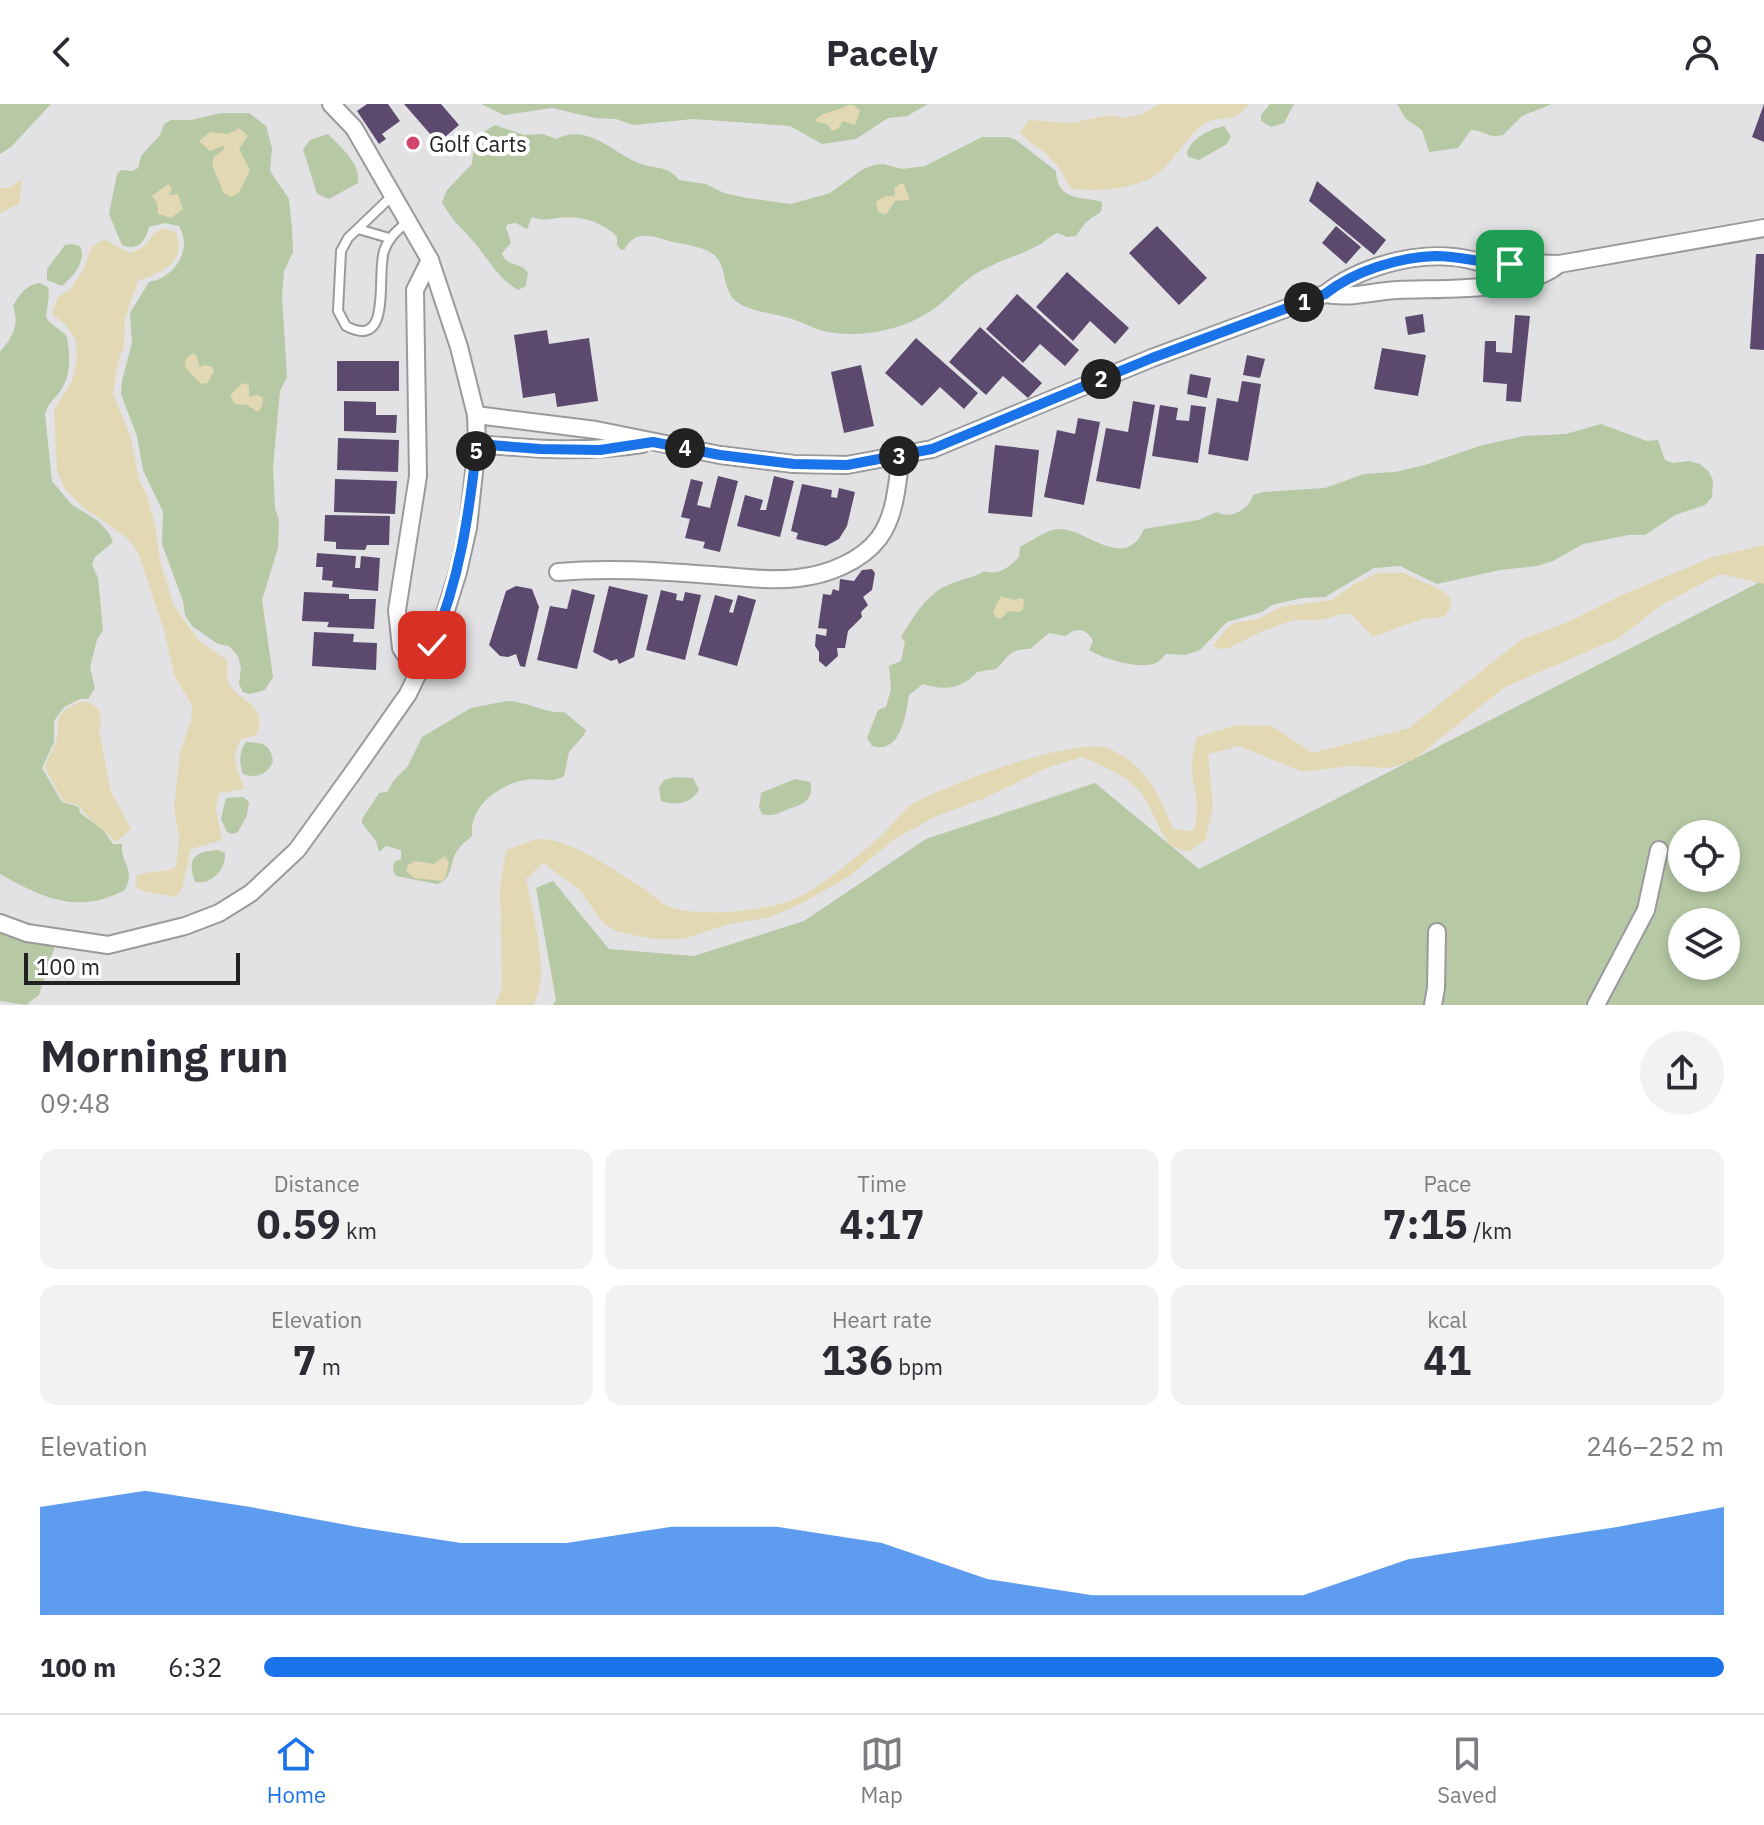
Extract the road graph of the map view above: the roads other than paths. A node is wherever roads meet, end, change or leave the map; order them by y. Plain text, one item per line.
1 (331, 104) edge
2 (392, 196) junction
3 (407, 222) junction
4 (1764, 228) edge
5 (358, 229) junction
6 (389, 238) junction
7 (430, 260) junction
8 (1559, 264) junction
9 (1325, 294) junction
10 (476, 415) junction
11 (653, 442) junction
12 (477, 444) junction
13 (901, 456) junction
14 (558, 572) dead end
15 (420, 672) junction
16 (1659, 850) dead end
17 (0, 923) edge
18 (1437, 932) dead end
19 (1433, 1005) edge
20 (1596, 1005) edge

1 - 2 street
2 - 3 street
2 - 5 lane
3 - 6 lane
3 - 7 street
4 - 8 street
5 - 6 lane
5 - 6 lane
7 - 10 street
7 - 15 street
8 - 9 street
8 - 9 street
9 - 13 street
10 - 11 street
10 - 12 street
11 - 12 street
11 - 13 street
12 - 15 street
13 - 14 street
15 - 17 street
16 - 20 street
18 - 19 street

